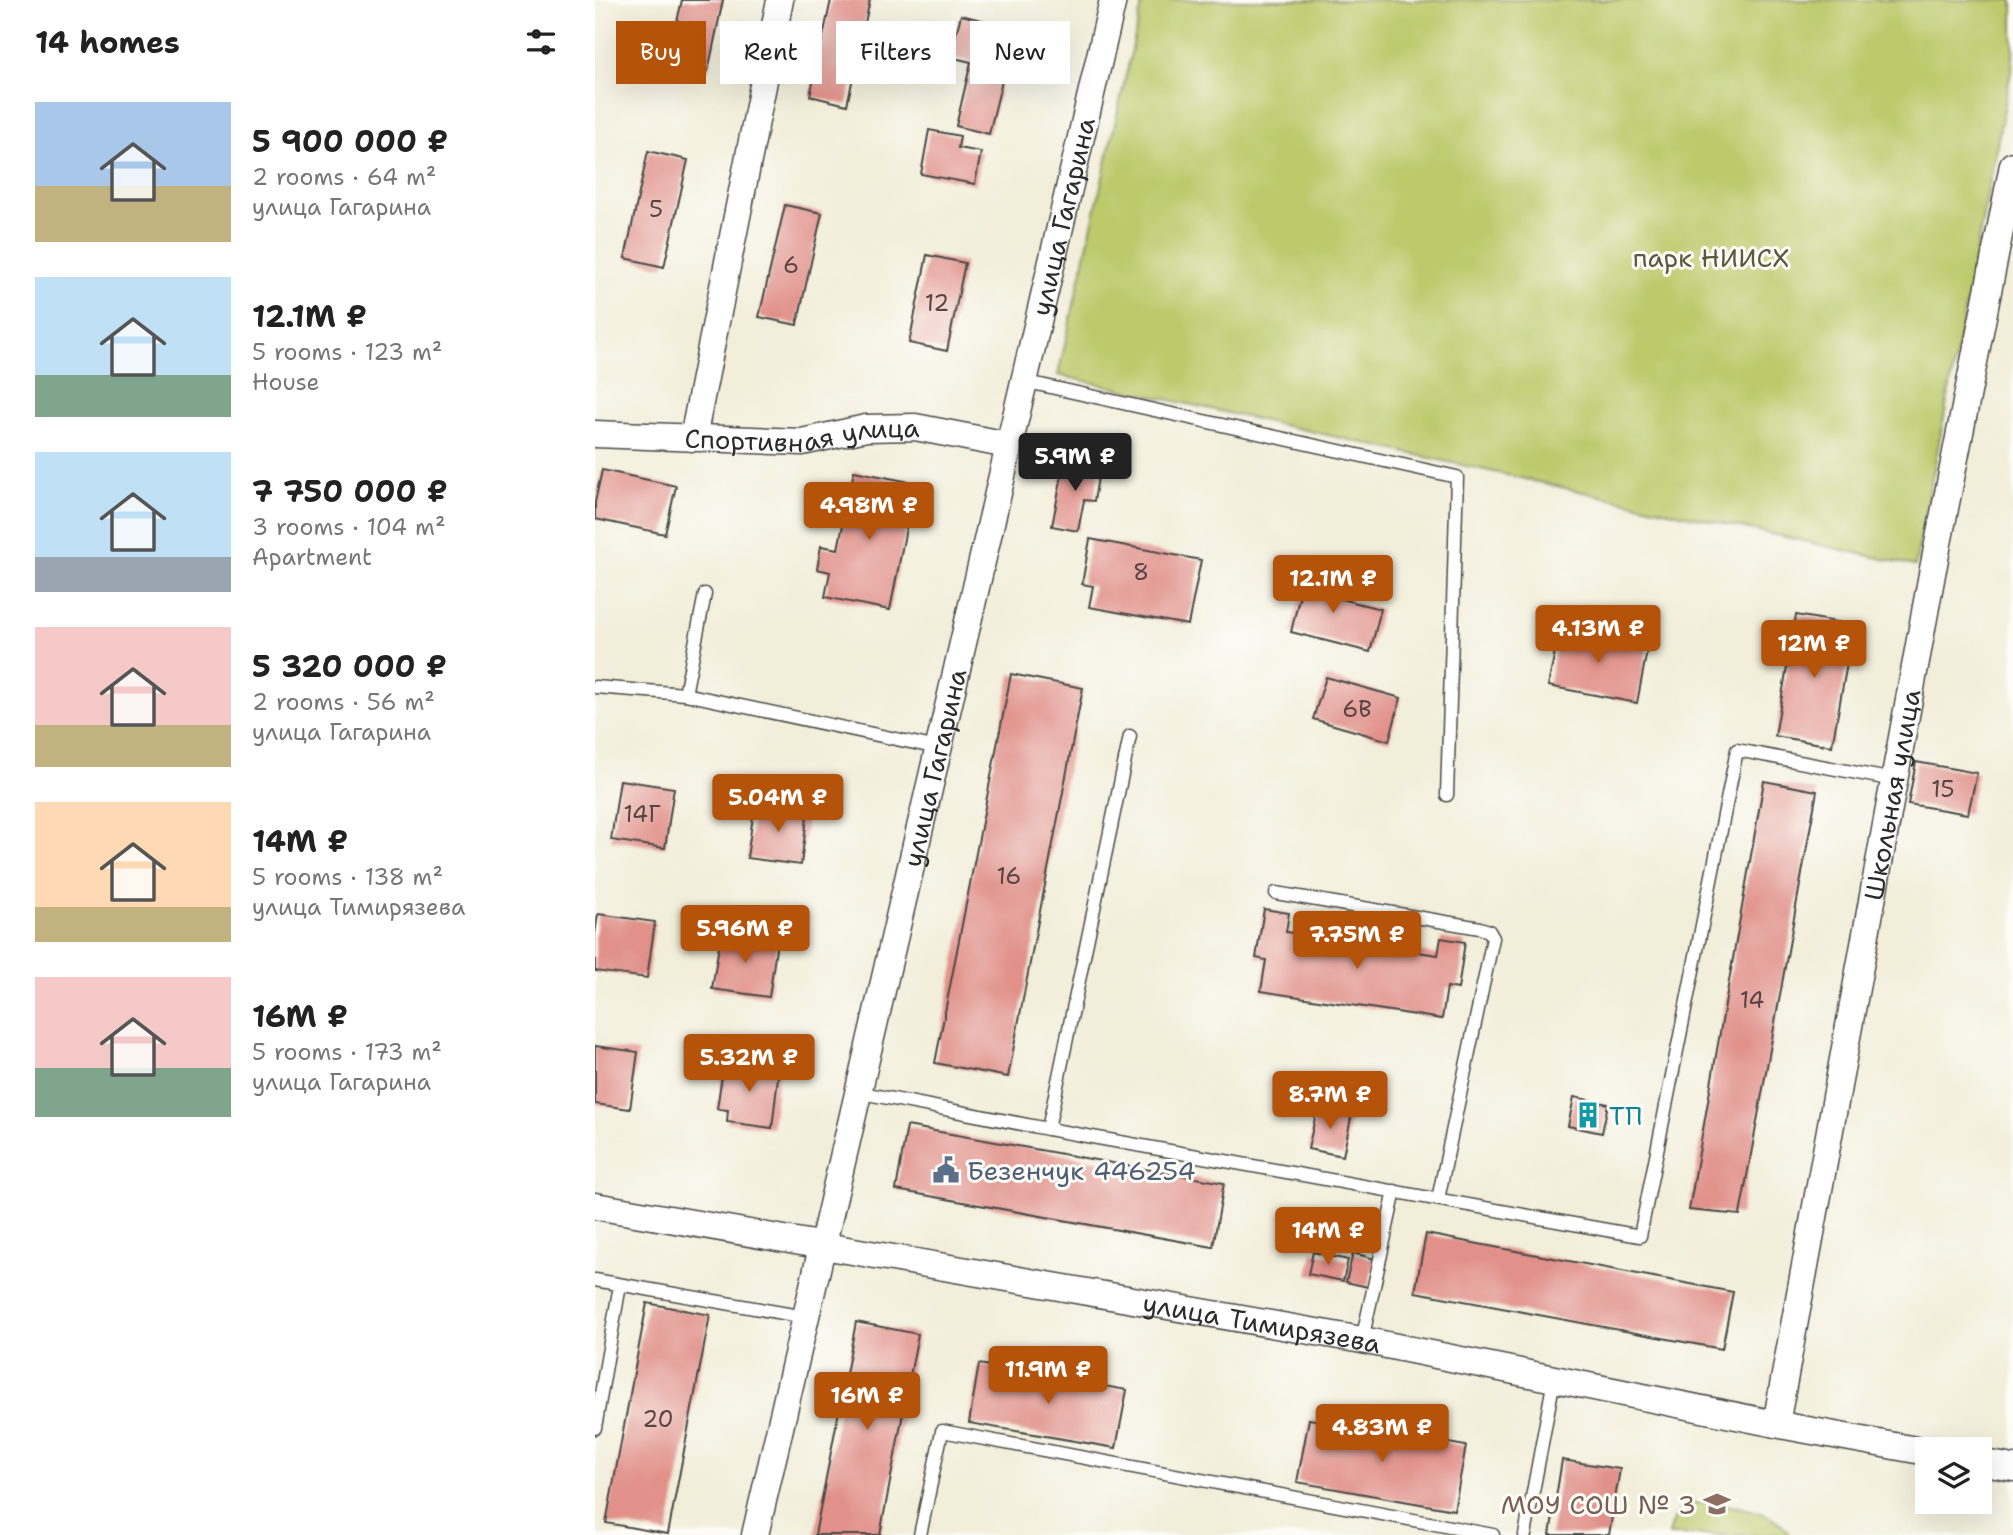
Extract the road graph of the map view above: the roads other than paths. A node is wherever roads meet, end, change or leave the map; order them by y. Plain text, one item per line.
1 (779, 0) edge
2 (1113, 0) edge
3 (2013, 165) edge
4 (1023, 381) junction
5 (595, 434) edge
6 (693, 438) junction
7 (1009, 444) junction
8 (705, 594) dead end
9 (595, 687) edge
10 (685, 694) junction
11 (1130, 736) dead end
12 (938, 748) junction
13 (1894, 780) junction
14 (1447, 795) dead end
15 (1276, 893) dead end
16 (857, 1092) junction
17 (1048, 1129) junction
18 (1395, 1191) junction
19 (1438, 1199) junction
20 (595, 1206) edge
21 (821, 1246) junction
22 (595, 1280) edge
23 (620, 1285) junction
24 (805, 1317) junction
25 (1362, 1340) junction
26 (1555, 1379) junction
27 (1776, 1424) junction
28 (595, 1428) edge
29 (1915, 1450) edge
30 (1992, 1464) edge
31 (2013, 1468) edge
32 (755, 1535) edge
33 (920, 1535) edge
34 (1493, 1535) edge
35 (1525, 1535) edge

1 - 6 street
2 - 4 street, улица Гагарина
3 - 13 street, Школьная улица
4 - 7 street, улица Гагарина
4 - 14 lane
5 - 6 street, Спортивная улица
6 - 7 street, Спортивная улица
7 - 12 street, улица Гагарина
8 - 10 lane
9 - 10 lane
10 - 12 lane
11 - 17 lane
12 - 16 street, улица Гагарина
13 - 19 lane
13 - 27 street, Школьная улица
15 - 19 lane
16 - 17 lane
16 - 21 street, улица Гагарина
17 - 18 lane
18 - 19 lane
18 - 25 lane
20 - 21 street, улица Тимирязева
21 - 24 street, улица Гагарина
21 - 25 street, улица Тимирязева
22 - 23 lane
23 - 24 lane
23 - 28 lane
24 - 32 street, улица Гагарина
25 - 26 street, улица Тимирязева
26 - 27 street, улица Тимирязева
26 - 35 lane
27 - 29 street, улица Тимирязева
30 - 31 street
33 - 34 lane

